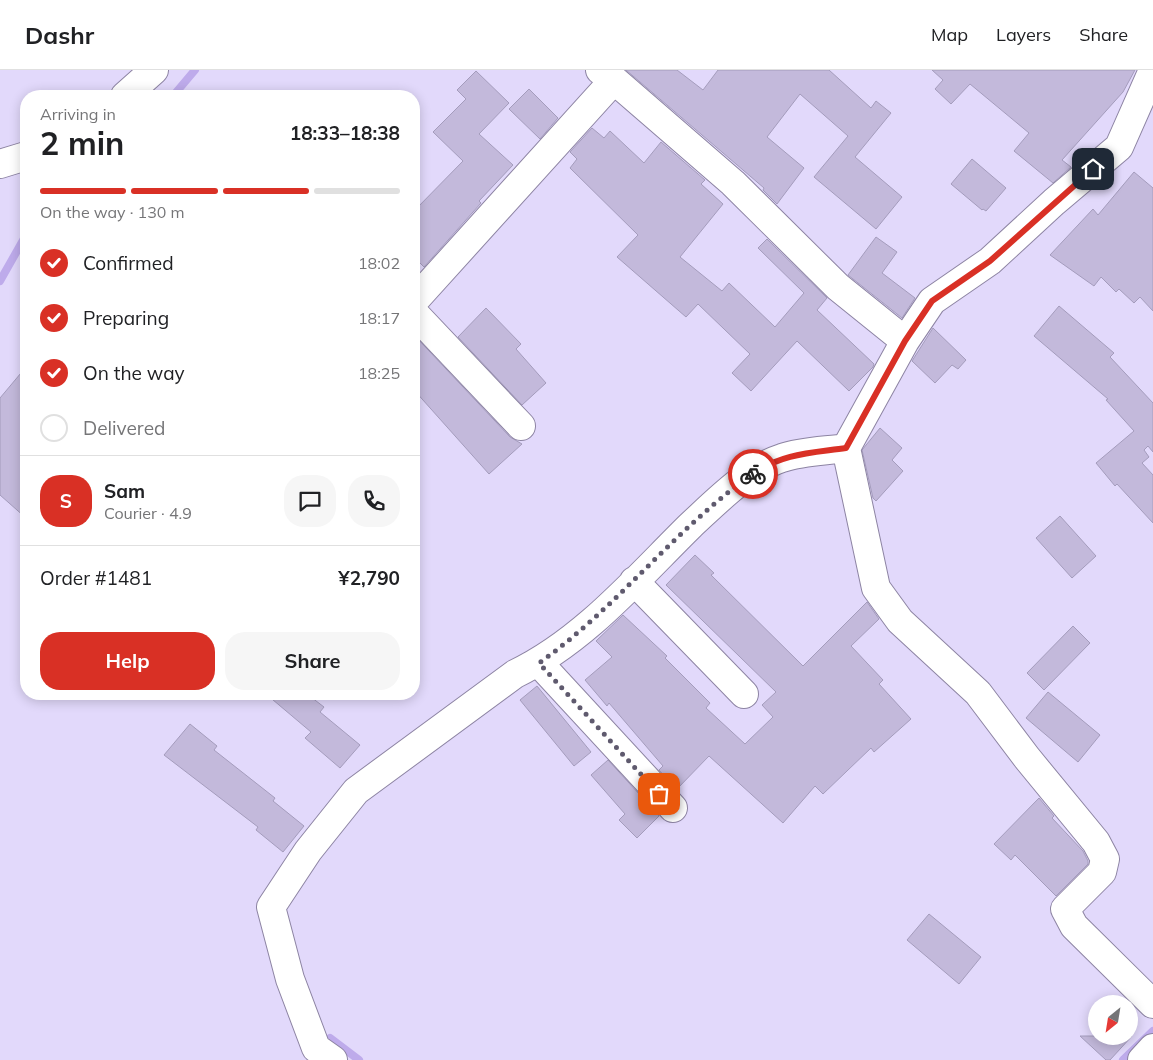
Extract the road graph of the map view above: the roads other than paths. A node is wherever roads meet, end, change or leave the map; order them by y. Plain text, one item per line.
1 (154, 70) edge
2 (1153, 70) edge
3 (607, 75) edge
4 (132, 90) edge
5 (20, 158) edge
6 (0, 164) edge
7 (420, 294) edge
8 (420, 319) edge
9 (905, 341) junction
10 (521, 426) dead end
11 (846, 448) junction
12 (634, 581) junction
13 (539, 663) junction
14 (744, 694) dead end
15 (673, 808) dead end
16 (1153, 1004) edge
17 (1153, 1048) edge
18 (333, 1060) edge
19 (1142, 1060) edge

1 - 4 street
2 - 9 street
3 - 7 street
3 - 9 street
5 - 6 street
8 - 10 street
9 - 11 street
11 - 12 street
11 - 16 street
12 - 13 street
12 - 14 street
13 - 15 street
13 - 18 street
17 - 19 street

